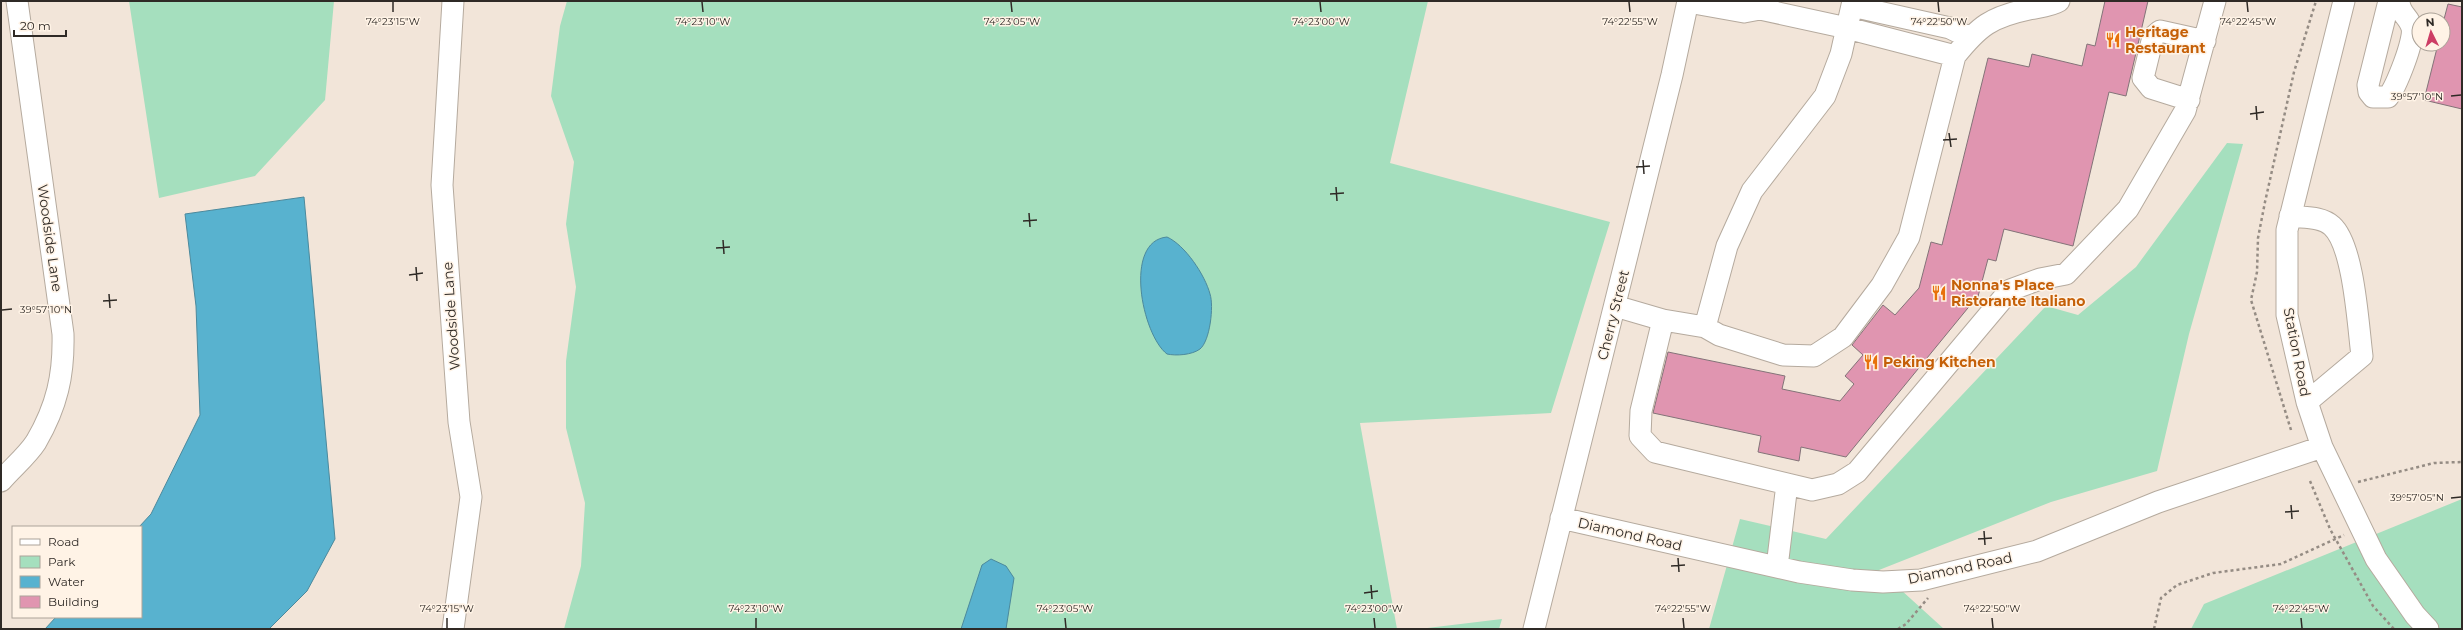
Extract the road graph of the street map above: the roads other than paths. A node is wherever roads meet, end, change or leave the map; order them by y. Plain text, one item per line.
1 (17, 1) edge
2 (453, 1) edge
3 (2059, 1) edge
4 (2215, 1) edge
5 (2344, 1) edge
6 (2388, 1) edge
7 (2399, 1) edge
8 (1688, 2) edge
9 (1853, 4) edge
10 (1758, 5) edge
11 (1847, 28) junction
12 (1970, 38) junction
13 (2205, 41) junction
14 (1955, 56) junction
15 (2188, 100) junction
16 (2290, 216) junction
17 (1615, 306) junction
18 (1663, 320) junction
19 (1705, 327) junction
20 (2307, 402) junction
21 (2322, 447) junction
22 (1, 481) edge
23 (1787, 484) junction
24 (1561, 518) junction
25 (1777, 567) junction
26 (453, 629) edge
27 (1534, 629) edge
28 (2428, 629) edge

1 - 22 street, Woodside Lane
2 - 26 street, Woodside Lane
3 - 12 street
4 - 13 street
5 - 16 street, Station Road
6 - 7 street
8 - 10 street
8 - 17 street, Cherry Street
9 - 11 street
9 - 12 street
10 - 11 street
11 - 14 street
11 - 19 street
12 - 14 street
13 - 15 street
13 - 15 street
14 - 19 street
15 - 23 street
16 - 20 street, Station Road
16 - 20 street
17 - 18 street
17 - 24 street, Cherry Street
18 - 19 street
18 - 23 street
20 - 21 street, Station Road
21 - 25 street, Diamond Road
21 - 28 street, Station Road
23 - 25 street
24 - 25 street, Diamond Road
24 - 27 street, Cherry Street

